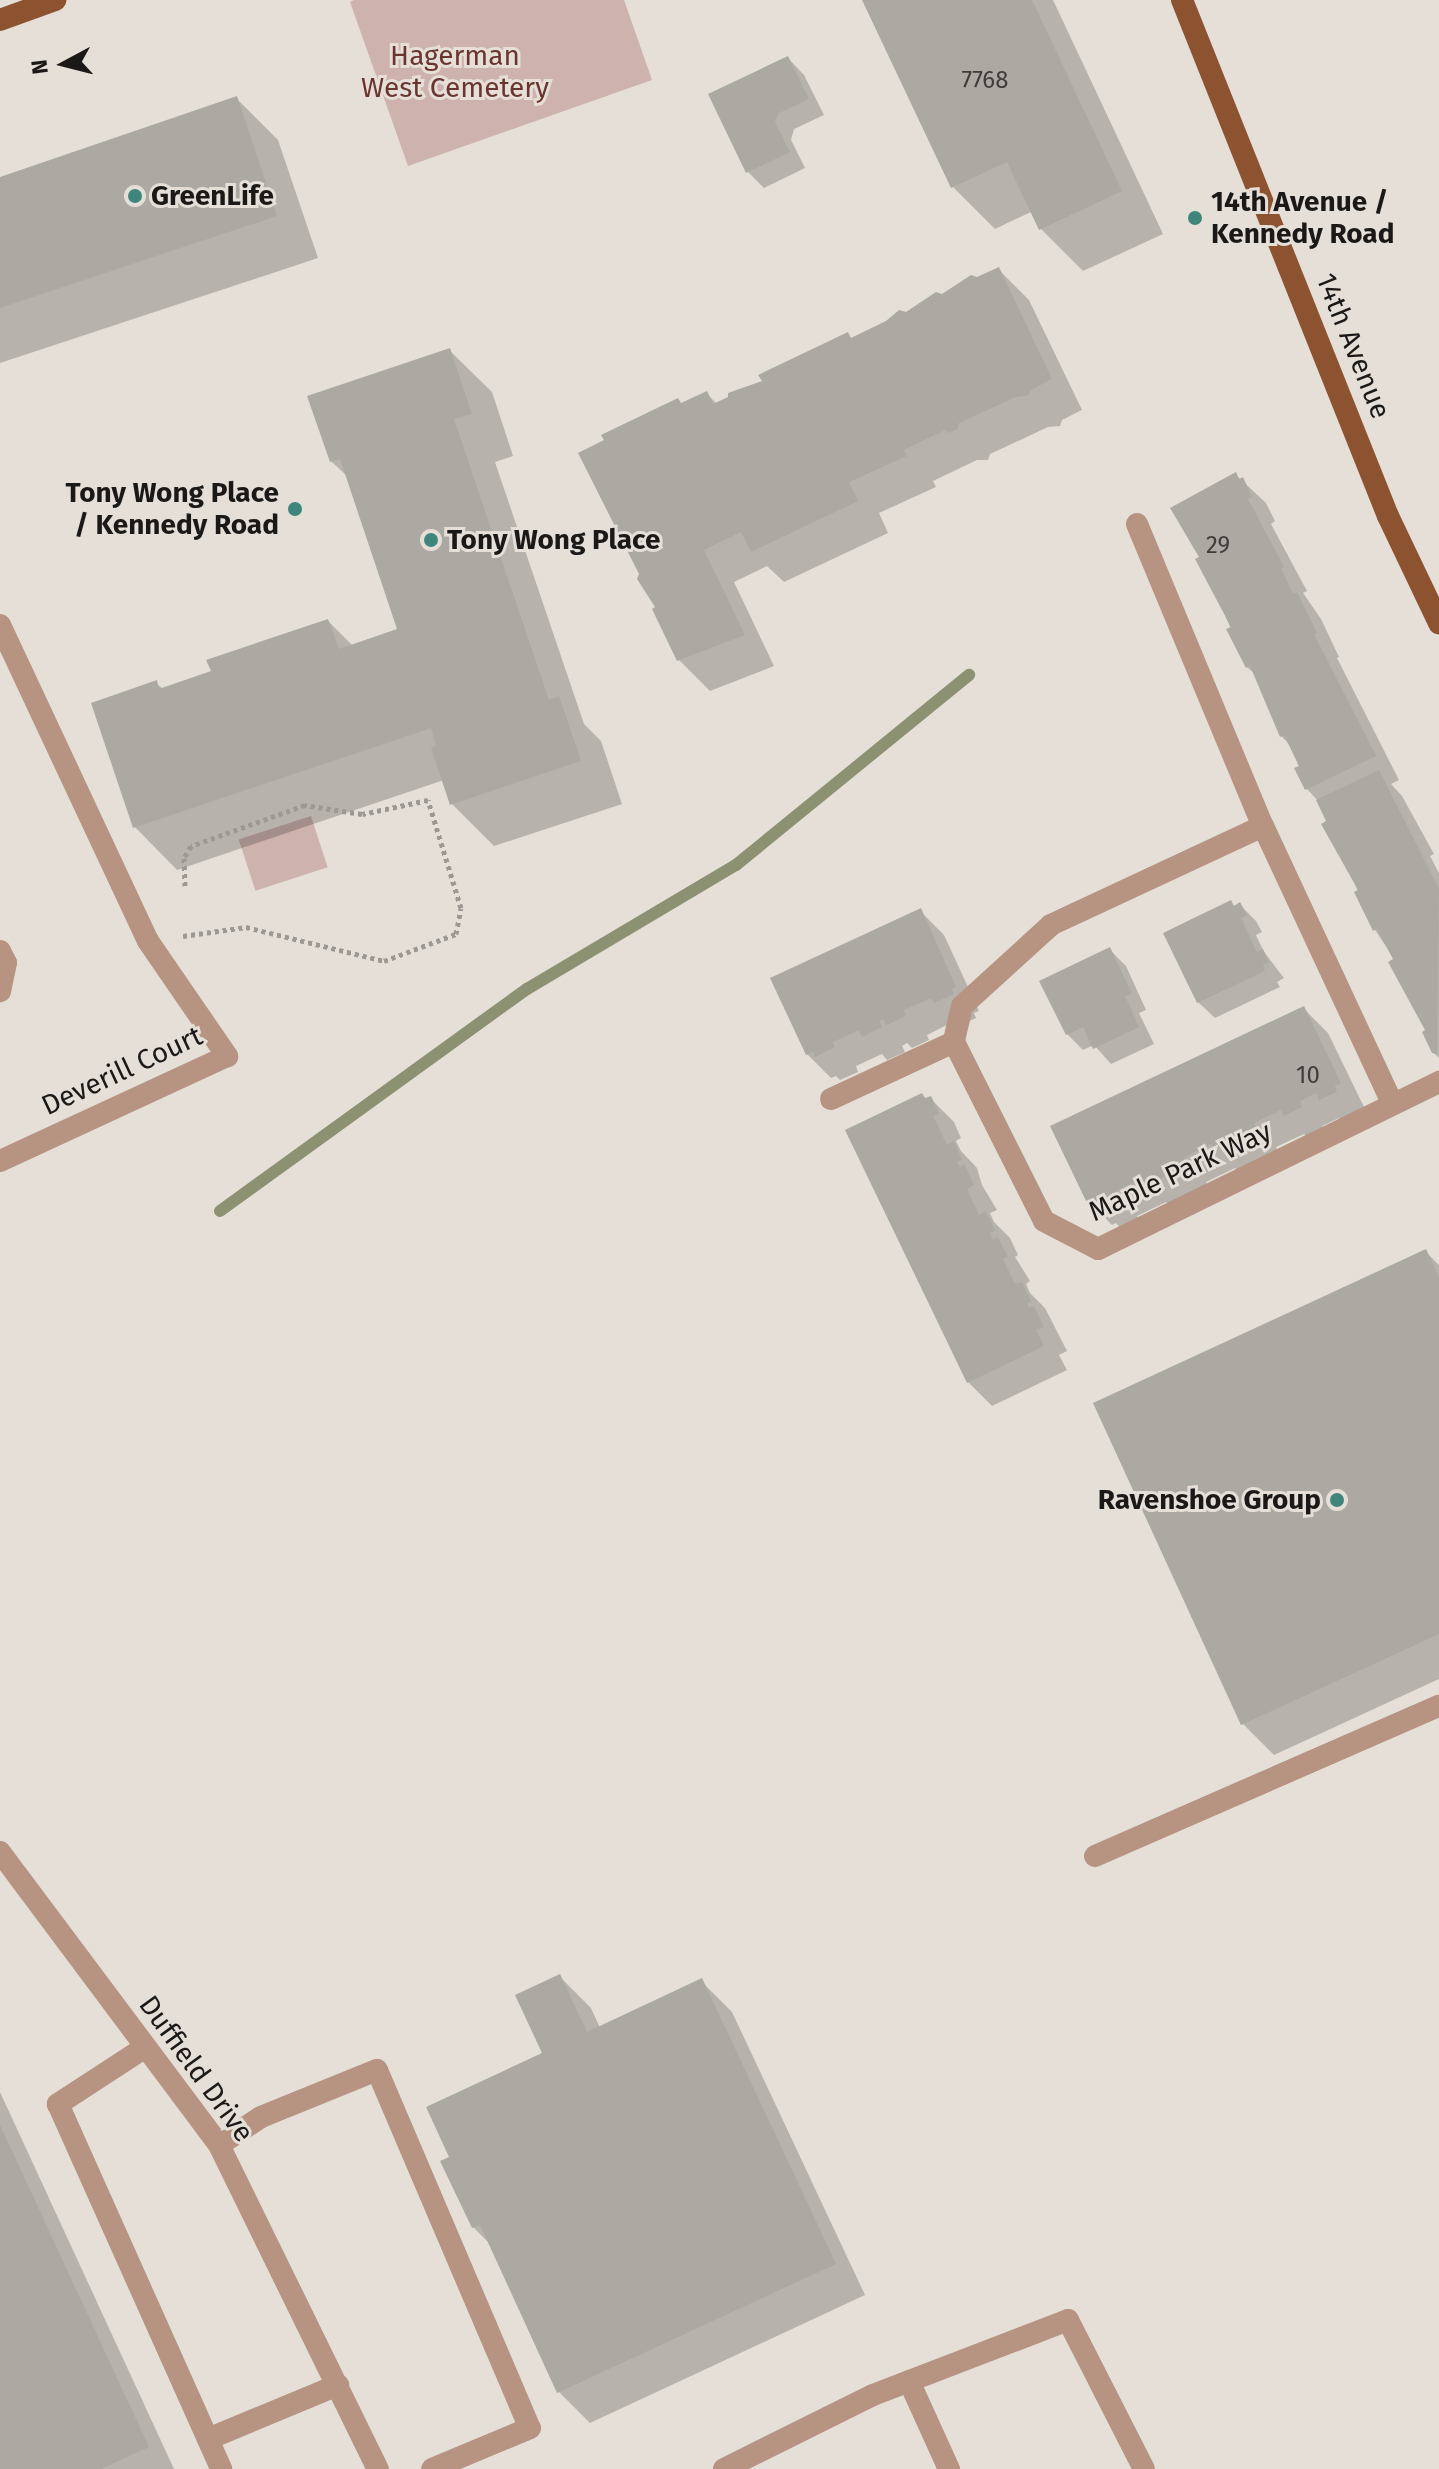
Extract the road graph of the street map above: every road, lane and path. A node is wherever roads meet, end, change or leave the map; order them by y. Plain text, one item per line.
1 (55, 0) edge
2 (1182, 0) edge
3 (0, 20) edge
4 (1137, 524) dead end
5 (1439, 623) edge
6 (0, 625) edge
7 (1263, 826) junction
8 (185, 886) dead end
9 (148, 941) junction
10 (0, 951) edge
11 (0, 991) edge
12 (954, 1042) junction
13 (1439, 1082) edge
14 (831, 1099) dead end
15 (1392, 1103) junction
16 (0, 1161) edge
17 (1439, 1706) edge
18 (0, 1852) edge
19 (1095, 1856) dead end
20 (144, 2048) junction
21 (219, 2145) junction
22 (909, 2381) junction
23 (338, 2385) junction
24 (208, 2439) junction
25 (221, 2469) edge
26 (378, 2469) edge
27 (432, 2469) edge
28 (724, 2469) edge
29 (949, 2469) edge
30 (1144, 2469) edge

1 - 3 main road
2 - 5 main road, 14th Avenue
4 - 7 street
6 - 9 street
7 - 12 street
7 - 15 street
8 - 9 path
9 - 16 street, Deverill Court
10 - 11 street
12 - 14 street
12 - 15 street, Maple Park Way
13 - 15 street, Maple Park Way
17 - 19 street
18 - 20 street, Duffield Drive
20 - 21 street, Duffield Drive
20 - 24 street
21 - 23 street, Duffield Drive
21 - 27 street
22 - 28 street
22 - 29 street
22 - 30 street
23 - 24 street
23 - 26 street, Duffield Drive
24 - 25 street

